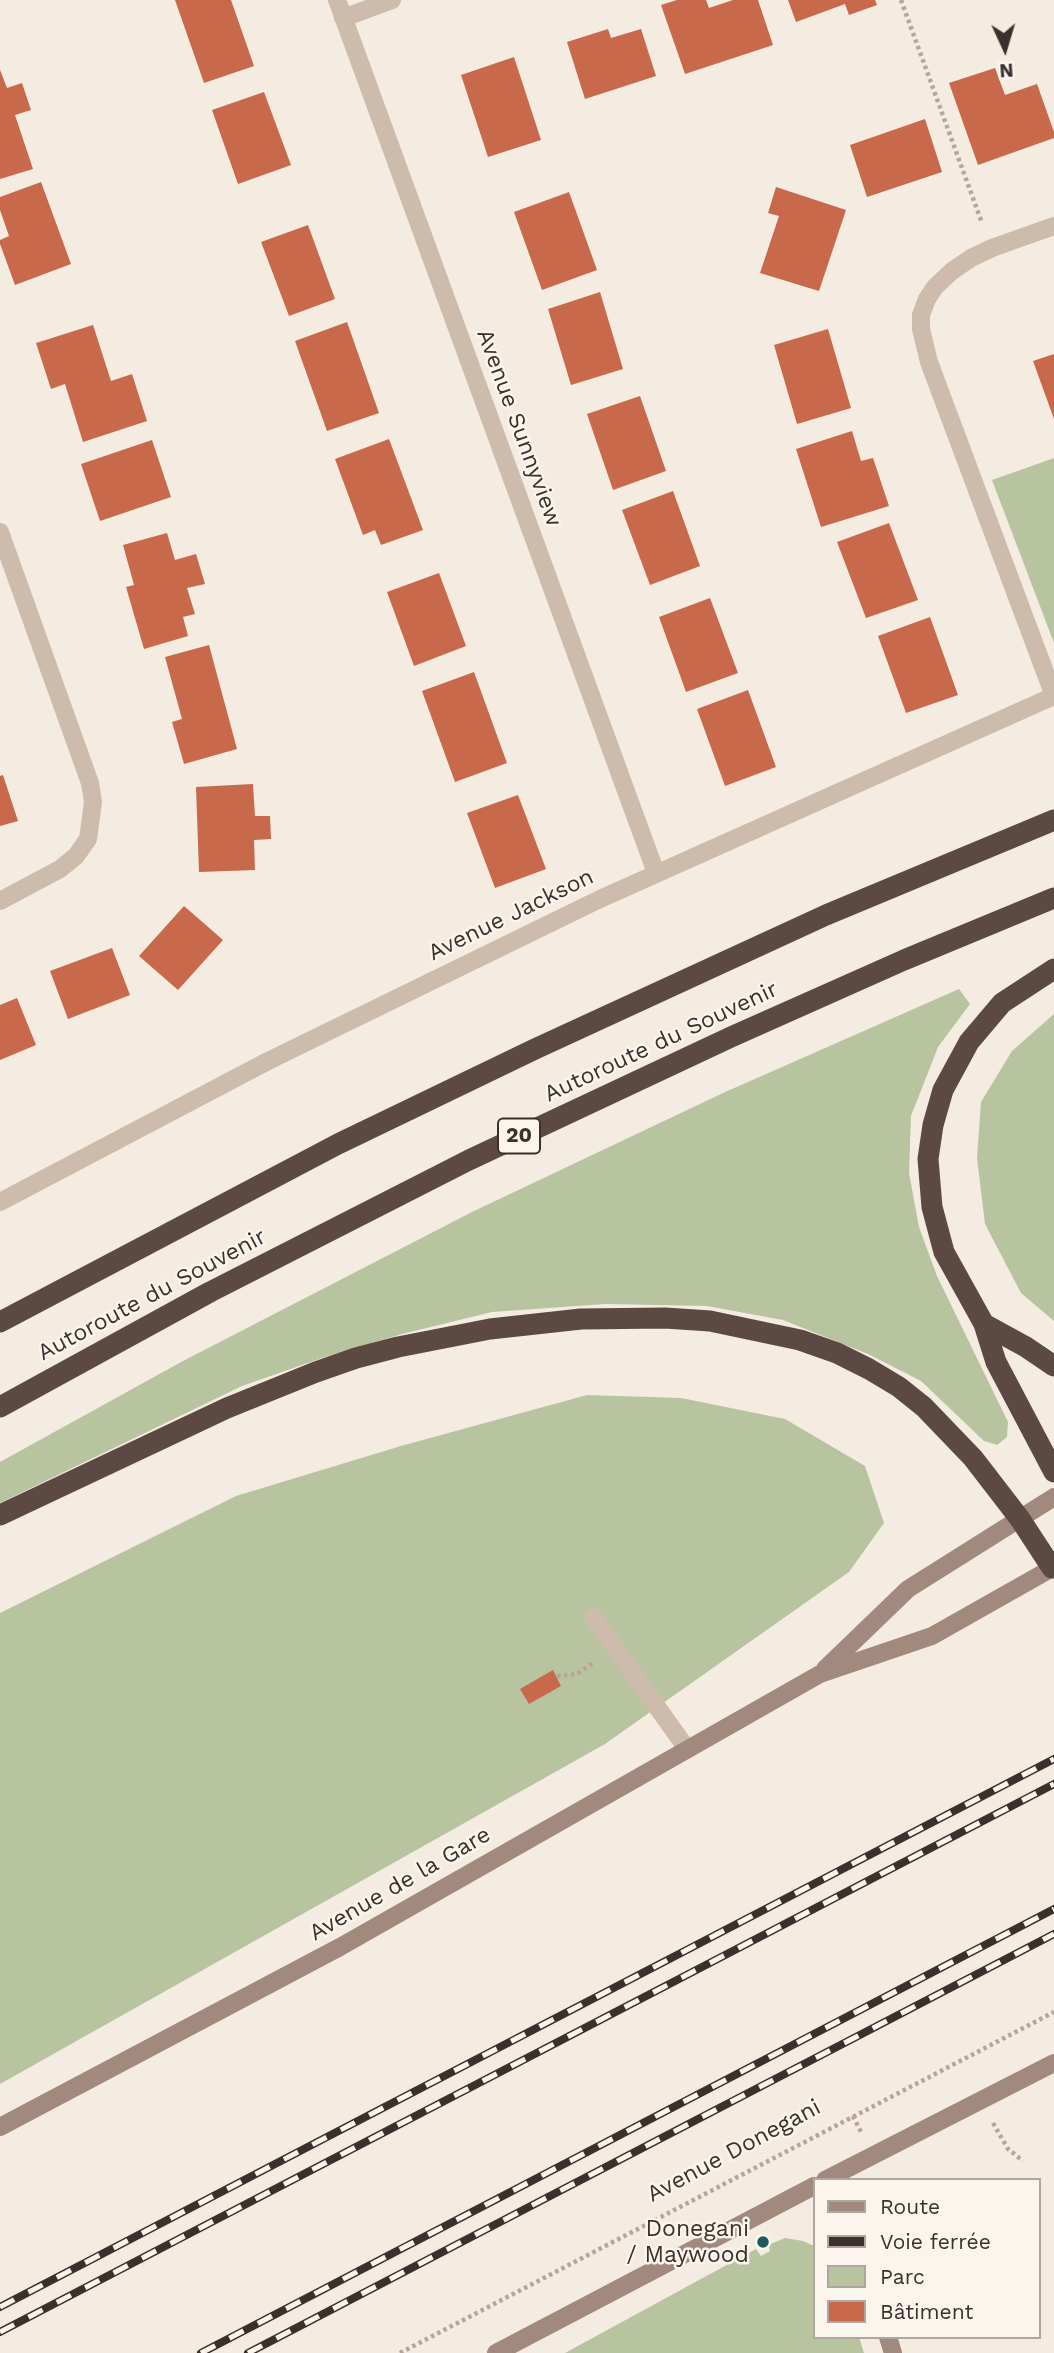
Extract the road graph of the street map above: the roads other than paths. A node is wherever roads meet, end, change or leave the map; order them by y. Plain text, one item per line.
1 (337, 0) edge
2 (392, 0) edge
3 (343, 18) junction
4 (1054, 226) edge
5 (0, 532) edge
6 (1054, 696) edge
7 (1054, 820) edge
8 (656, 873) junction
9 (1054, 898) edge
10 (0, 901) edge
11 (1054, 969) edge
12 (0, 1202) edge
13 (0, 1322) edge
14 (984, 1324) junction
15 (1054, 1366) edge
16 (0, 1407) edge
17 (1054, 1472) edge
18 (1054, 1497) edge
19 (0, 1515) edge
20 (1020, 1519) junction
21 (1053, 1567) edge
22 (593, 1617) dead end
23 (820, 1674) junction
24 (687, 1749) junction
25 (1054, 2063) edge
26 (0, 2127) edge
27 (830, 2178) edge
28 (813, 2187) edge
29 (496, 2353) edge

1 - 3 street, Avenue Sunnyview
2 - 3 street
3 - 8 street, Avenue Sunnyview
4 - 6 street
5 - 10 street
6 - 8 street, Avenue Jackson
7 - 13 highway, Autoroute du Souvenir
8 - 12 street, Avenue Jackson
9 - 16 highway, Autoroute du Souvenir / 20
11 - 14 highway
14 - 15 highway
14 - 17 highway
18 - 20 street, Avenue de la Gare
19 - 20 highway
20 - 21 highway
20 - 23 street, Avenue de la Gare
21 - 23 street, Avenue de la Gare
22 - 24 street
23 - 24 street, Avenue de la Gare
24 - 26 street, Avenue de la Gare
25 - 27 street
28 - 29 street

